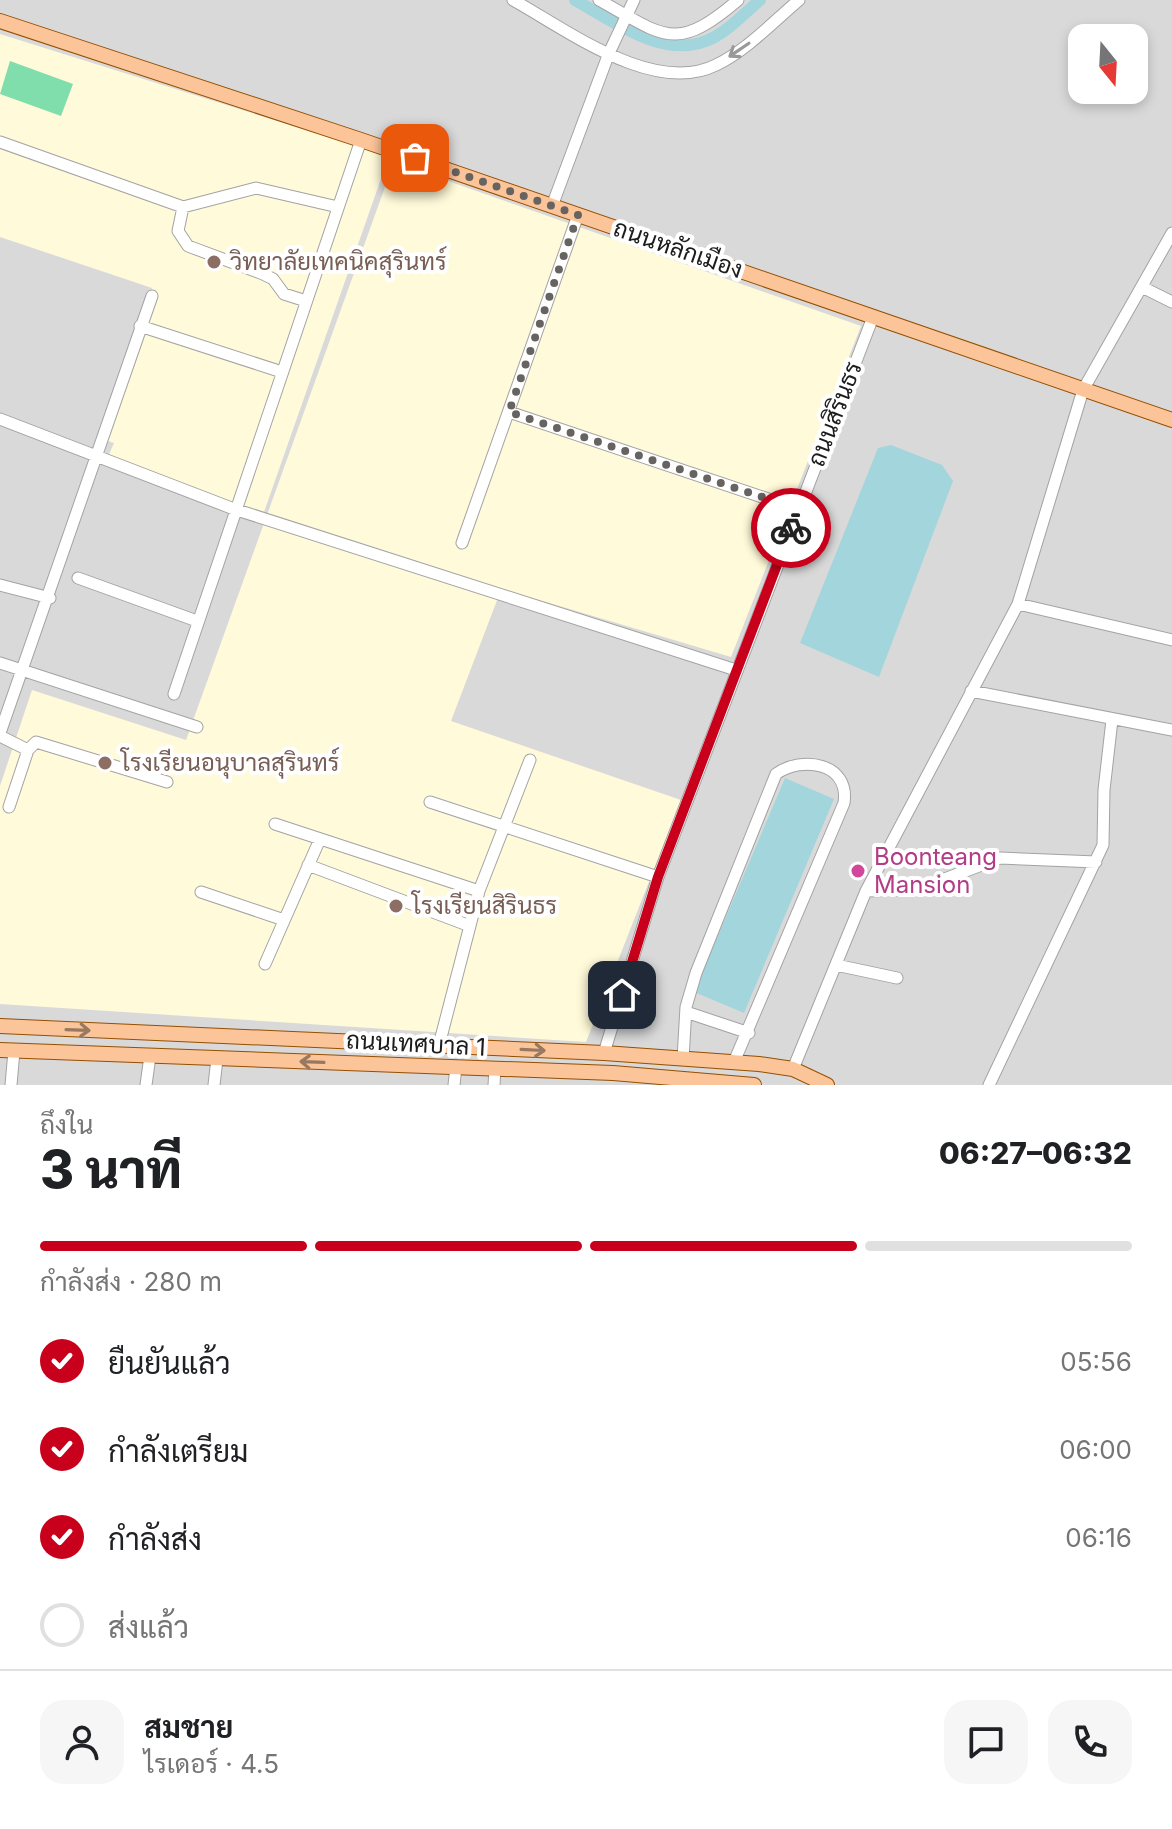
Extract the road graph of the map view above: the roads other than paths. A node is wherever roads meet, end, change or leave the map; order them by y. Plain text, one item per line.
1 (513, 0) edge
2 (599, 0) edge
3 (634, 0) edge
4 (738, 0) edge
5 (799, 0) edge
6 (629, 16) junction
7 (0, 21) edge
8 (609, 53) junction
9 (361, 140) junction
10 (0, 142) edge
11 (552, 206) junction
12 (183, 207) junction
13 (338, 207) junction
14 (578, 215) junction
15 (1172, 233) edge
16 (1142, 287) junction
17 (152, 296) dead end
18 (306, 301) junction
19 (1172, 302) edge
20 (873, 317) junction
21 (140, 326) junction
22 (282, 372) junction
23 (1083, 390) junction
24 (509, 412) junction
25 (0, 419) edge
26 (1172, 420) edge
27 (98, 454) junction
28 (234, 509) junction
29 (798, 509) junction
30 (462, 543) dead end
31 (78, 578) dead end
32 (0, 585) edge
33 (50, 598) junction
34 (1018, 604) junction
35 (197, 621) junction
36 (1172, 640) edge
37 (0, 663) edge
38 (736, 670) junction
39 (23, 672) junction
40 (971, 691) junction
41 (174, 694) dead end
42 (1112, 720) junction
43 (197, 727) dead end
44 (1172, 730) edge
45 (0, 734) edge
46 (28, 750) junction
47 (530, 760) dead end
48 (167, 782) dead end
49 (430, 802) dead end
50 (9, 807) dead end
51 (275, 824) dead end
52 (504, 828) junction
53 (320, 839) junction
54 (1096, 862) junction
55 (308, 865) junction
56 (658, 877) junction
57 (479, 891) junction
58 (866, 891) junction
59 (201, 892) dead end
60 (284, 920) junction
61 (470, 926) junction
62 (265, 964) dead end
63 (836, 965) junction
64 (897, 978) dead end
65 (686, 1012) junction
66 (0, 1026) edge
67 (749, 1033) junction
68 (439, 1045) junction
69 (7, 1050) edge
70 (604, 1053) junction
71 (150, 1056) junction
72 (217, 1059) junction
73 (683, 1059) junction
74 (734, 1062) junction
75 (456, 1067) junction
76 (495, 1069) junction
77 (793, 1069) junction
78 (613, 1079) edge
79 (11, 1085) edge
80 (146, 1085) edge
81 (214, 1085) edge
82 (454, 1085) edge
83 (494, 1085) edge
84 (754, 1085) edge
85 (827, 1085) edge
86 (989, 1085) edge

1 - 8 street
2 - 6 street
3 - 6 street
4 - 6 street
5 -> 8 street
6 - 8 street
7 - 9 main road, ถนนหลักเมือง
8 - 11 street
9 - 11 main road, ถนนหลักเมือง
9 - 13 street
10 - 12 street
11 - 14 main road, ถนนหลักเมือง
12 - 13 street
12 - 18 street
13 - 18 street
14 - 20 main road, ถนนหลักเมือง
14 - 24 street
15 - 16 street
16 - 19 street
16 - 23 street
17 - 21 street
18 - 22 street
20 - 23 main road, ถนนหลักเมือง
20 - 29 street, ถนนสิรินธร
21 - 22 street
21 - 27 street
22 - 28 street
23 - 26 main road, ถนนหลักเมือง
23 - 34 street
24 - 29 street
24 - 30 street
25 - 27 street
27 - 28 street
27 - 33 street
28 - 35 street
28 - 38 street
29 - 38 street, ถนนสิรินธร
31 - 35 street
32 - 33 street
33 - 39 street
34 - 36 street
34 - 40 street
35 - 41 street
37 - 39 street
38 - 56 street, ถนนสิรินธร
39 - 43 street
39 - 45 street
40 - 42 street
40 - 58 street
42 - 44 street
42 - 54 street
45 - 46 street
46 - 48 street
46 - 50 street
47 - 52 street
49 - 52 street
51 - 53 street
52 - 56 street
52 - 57 street
53 - 55 street
53 - 57 street
54 - 58 street
54 - 86 street
55 - 60 street
55 - 61 street
56 - 70 street, ถนนสิรินธร
57 - 61 street
58 - 63 street
59 - 60 street
60 - 62 street
61 - 68 street
63 - 64 street
63 - 77 street
65 - 67 street
65 - 67 street
65 - 73 street
66 -> 68 main road, ถนนเทศบาล 1
67 - 74 street
68 -> 70 main road, ถนนเทศบาล 1
69 - 71 main road, ถนนเทศบาล 1
69 - 79 street
70 - 73 main road, ถนนเทศบาล 1
71 - 72 main road, ถนนเทศบาล 1
71 - 80 street
75 -> 72 main road, ถนนเทศบาล 1
72 - 81 street
73 - 74 main road, ถนนเทศบาล 1
74 - 77 main road, ถนนเทศบาล 1
75 - 76 main road, ถนนเทศบาล 1
75 - 82 street
76 - 78 main road, ถนนเทศบาล 1
76 - 83 street
77 - 85 main road, ถนนเทศบาล 1
78 - 84 main road, ถนนเทศบาล 1

